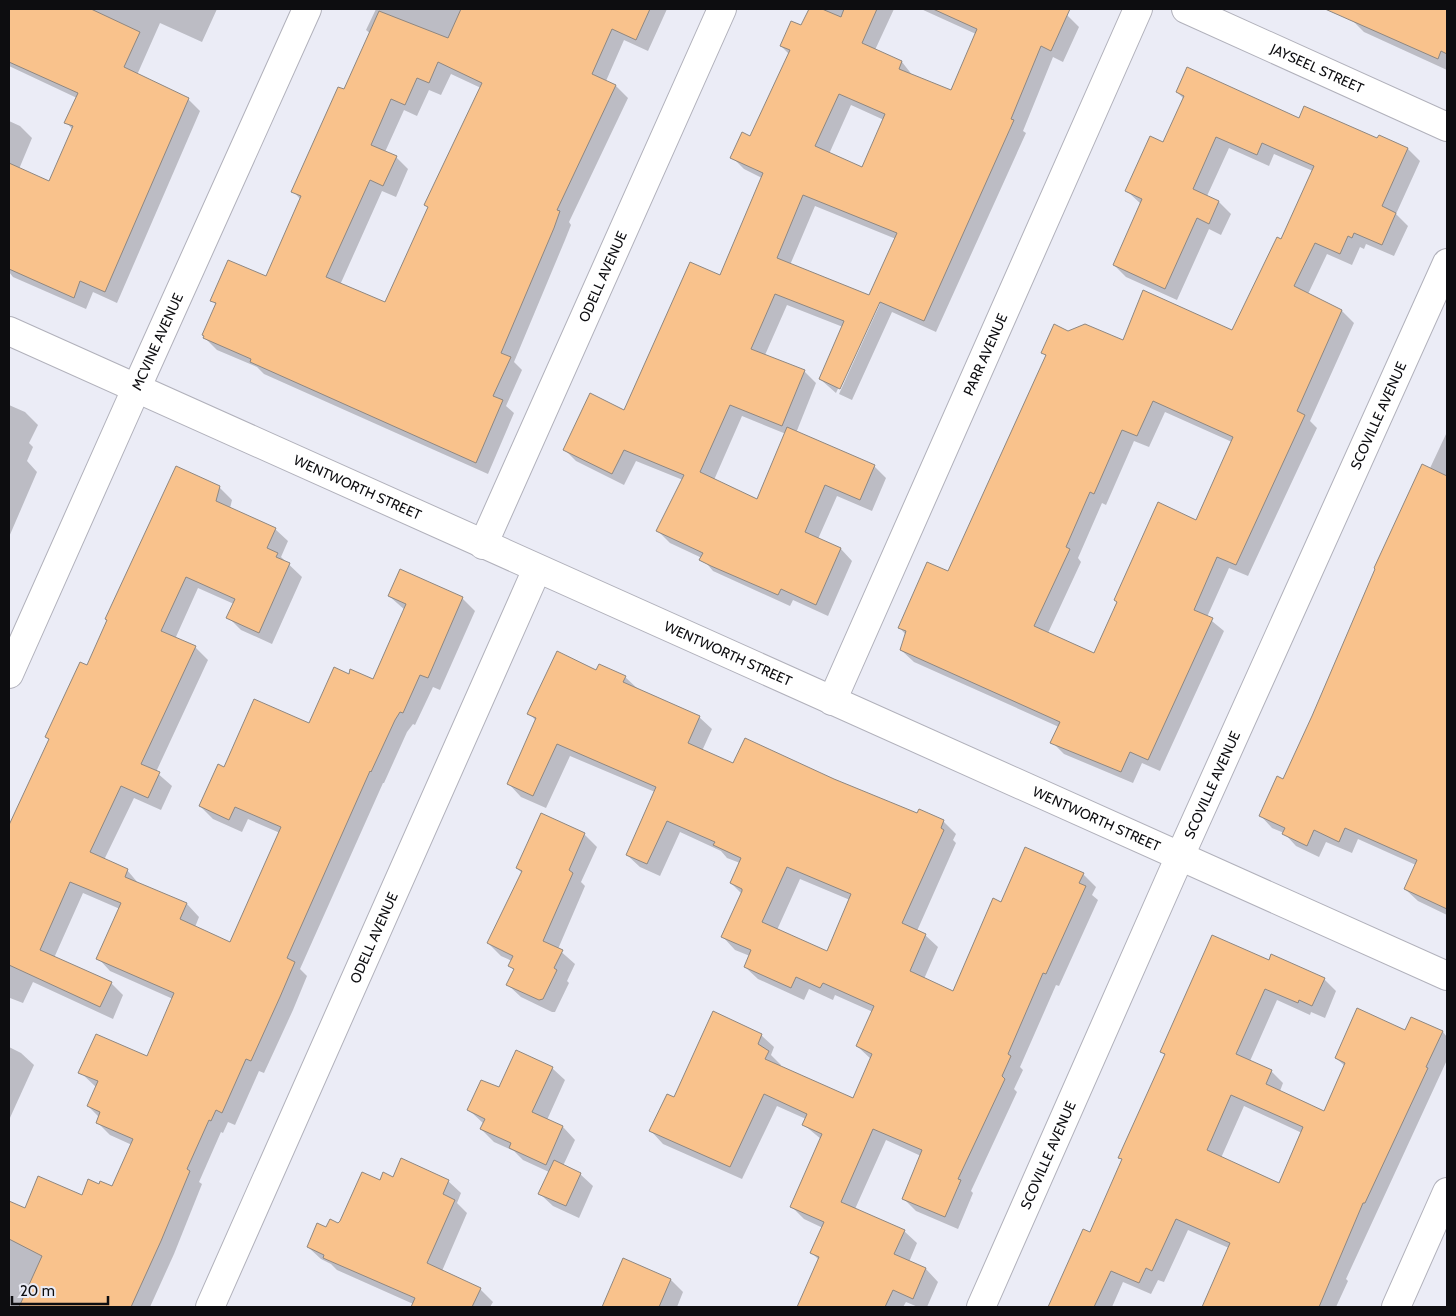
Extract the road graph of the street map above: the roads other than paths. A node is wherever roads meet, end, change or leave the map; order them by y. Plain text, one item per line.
1 (306, 9) edge
2 (722, 9) edge
3 (1138, 9) edge
4 (1186, 9) edge
5 (1447, 127) edge
6 (1447, 263) edge
7 (9, 331) edge
8 (136, 389) junction
9 (483, 545) junction
10 (537, 570) junction
11 (9, 674) edge
12 (832, 701) junction
13 (1180, 856) junction
14 (1447, 976) edge
15 (1447, 1192) edge
16 (210, 1307) edge
17 (981, 1307) edge
18 (1396, 1307) edge

1 - 8 street, MCVINE AVENUE
2 - 9 street, ODELL AVENUE
3 - 12 street, PARR AVENUE
4 - 5 street, JAYSEEL STREET
6 - 13 street, SCOVILLE AVENUE
7 - 8 street, WENTWORTH STREET
8 - 9 street, WENTWORTH STREET
8 - 11 street, MCVINE AVENUE
9 - 10 street, WENTWORTH STREET
10 - 12 street, WENTWORTH STREET
10 - 16 street, ODELL AVENUE
12 - 13 street, WENTWORTH STREET
13 - 14 street, WENTWORTH STREET
13 - 17 street, SCOVILLE AVENUE
15 - 18 street

